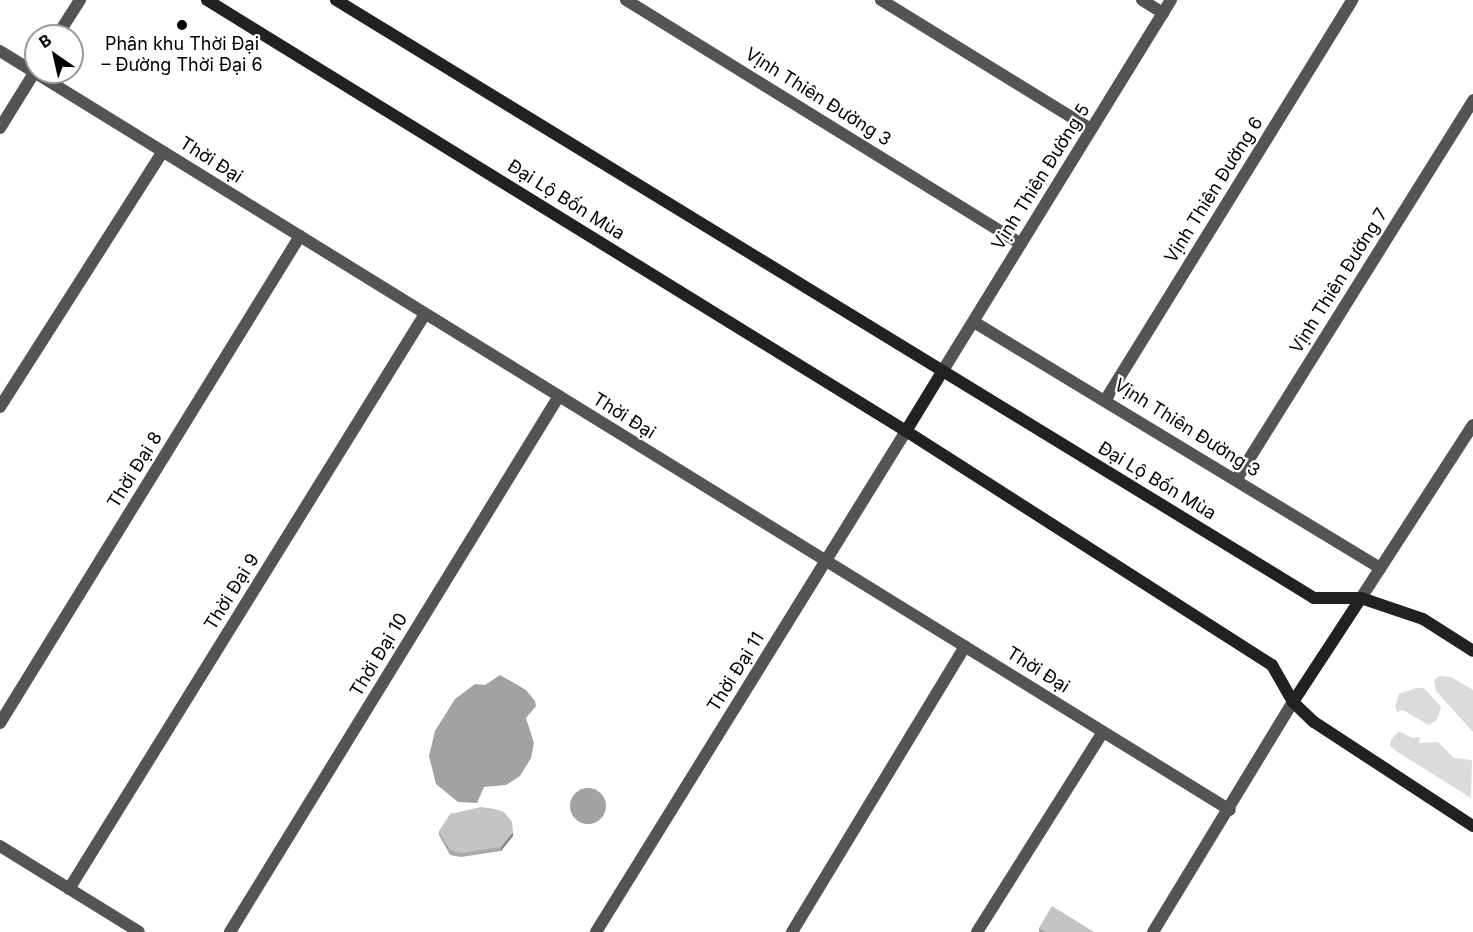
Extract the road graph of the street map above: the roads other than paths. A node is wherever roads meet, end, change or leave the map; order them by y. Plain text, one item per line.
1 (80, 0) edge
2 (207, 0) edge
3 (336, 0) edge
4 (626, 0) edge
5 (881, 0) edge
6 (1142, 0) edge
7 (1171, 0) edge
8 (1353, 0) edge
9 (1163, 13) junction
10 (65, 24) edge
11 (0, 51) edge
12 (24, 65) edge
13 (28, 84) edge
14 (54, 84) edge
15 (1473, 100) edge
16 (0, 128) edge
17 (1091, 129) junction
18 (163, 152) junction
19 (300, 236) junction
20 (1021, 244) junction
21 (425, 314) junction
22 (974, 322) junction
23 (942, 372) junction
24 (559, 396) junction
25 (1106, 399) junction
26 (0, 407) edge
27 (1473, 425) edge
28 (906, 431) junction
29 (1236, 480) junction
30 (826, 561) junction
31 (1380, 568) junction
32 (1361, 598) junction
33 (965, 646) junction
34 (1473, 651) edge
35 (1293, 702) junction
36 (0, 723) edge
37 (1103, 732) junction
38 (1230, 810) junction
39 (1473, 826) edge
40 (0, 846) edge
41 (69, 889) junction
42 (139, 932) edge
43 (230, 932) edge
44 (596, 932) edge
45 (792, 932) edge
46 (977, 932) edge
47 (1153, 932) edge

1 - 10 street
2 - 28 main road, Đại Lộ Bốn Mùa
3 - 23 main road, Đại Lộ Bốn Mùa
4 - 20 street, Vịnh Thiên Đường 3
5 - 17 street
6 - 9 street
7 - 9 street, Vịnh Thiên Đường 5
8 - 25 street, Vịnh Thiên Đường 6
9 - 17 street, Vịnh Thiên Đường 5
11 - 12 street, Thời Đại
13 - 16 street
14 - 18 street, Thời Đại
15 - 29 street, Vịnh Thiên Đường 7
17 - 20 street, Vịnh Thiên Đường 5
18 - 19 street, Thời Đại
18 - 26 street
19 - 21 street, Thời Đại
19 - 36 street, Thời Đại 8
20 - 22 street, Vịnh Thiên Đường 5
21 - 24 street, Thời Đại
21 - 41 street, Thời Đại 9
22 - 23 street, Vịnh Thiên Đường 5
22 - 25 street, Vịnh Thiên Đường 3
23 - 28 main road
23 - 32 main road, Đại Lộ Bốn Mùa
24 - 30 street, Thời Đại
24 - 43 street, Thời Đại 10
25 - 29 street, Vịnh Thiên Đường 3
27 - 31 street
28 - 30 street, Thời Đại 11
28 - 35 main road, Đại Lộ Bốn Mùa
29 - 31 street, Vịnh Thiên Đường 3
30 - 33 street, Thời Đại
30 - 44 street, Thời Đại 11
31 - 32 street
32 - 34 main road, Đại Lộ Bốn Mùa
32 - 35 main road
33 - 37 street, Thời Đại
33 - 45 street
35 - 38 street
35 - 39 main road, Đại Lộ Bốn Mùa
37 - 38 street, Thời Đại
37 - 46 street
38 - 47 street
40 - 41 street
41 - 42 street

